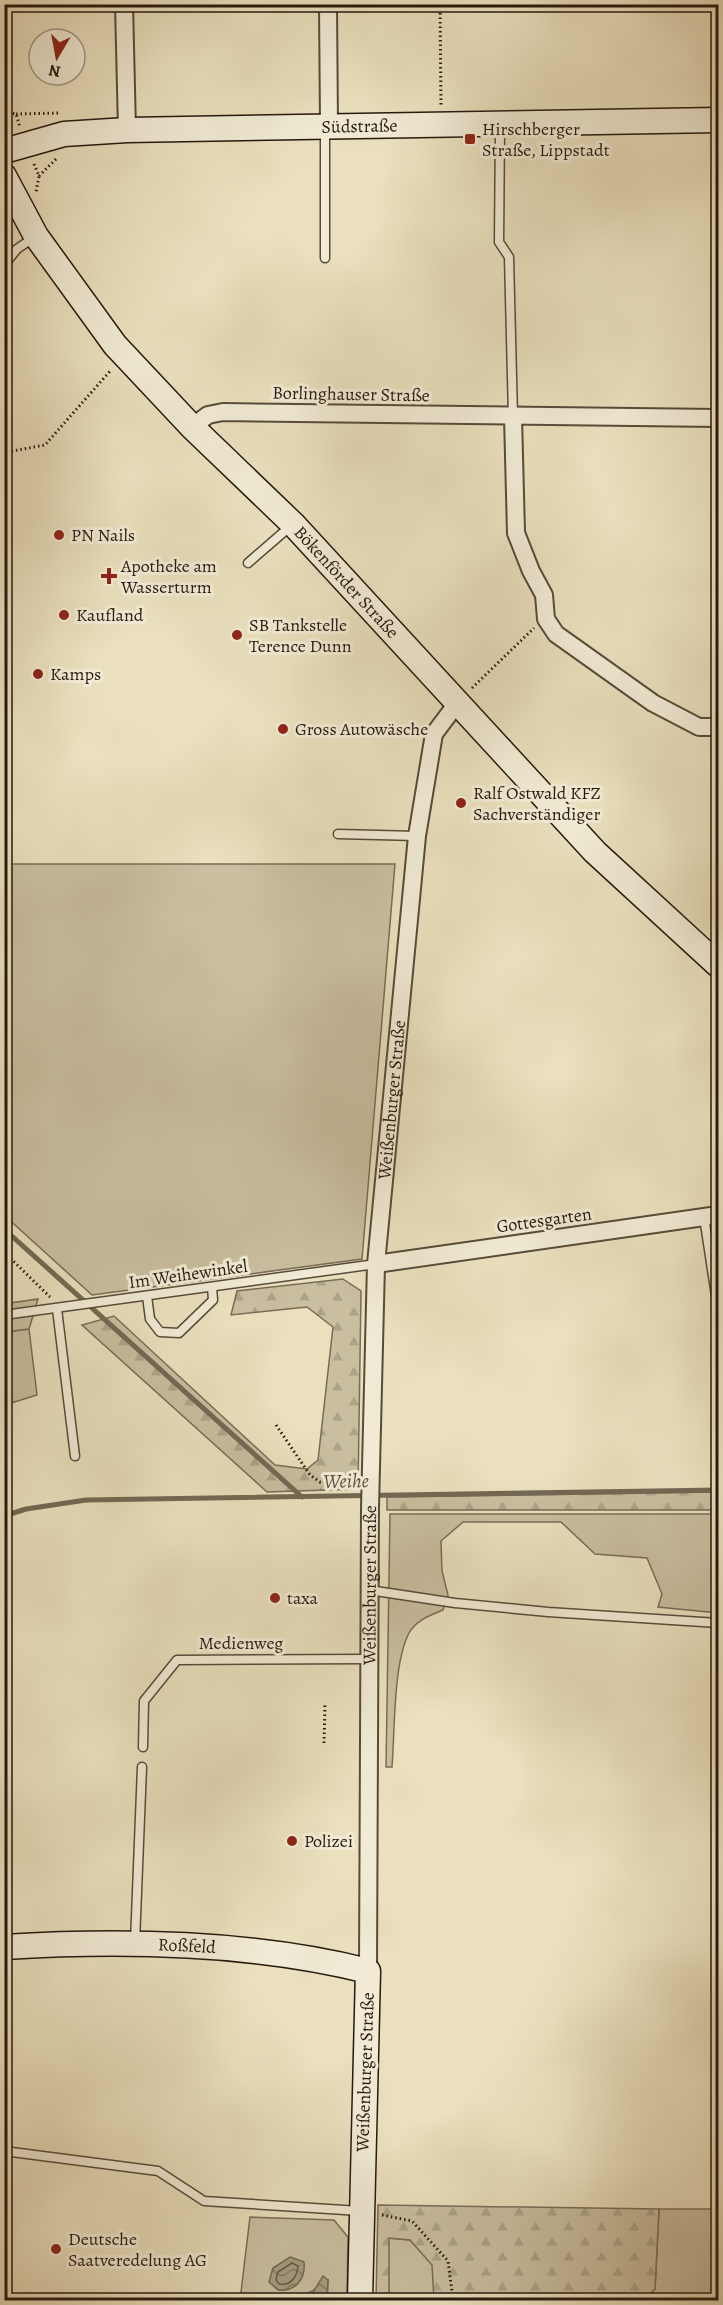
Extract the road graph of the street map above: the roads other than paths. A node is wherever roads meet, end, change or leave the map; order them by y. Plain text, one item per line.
1 (124, 4) edge
2 (328, 4) edge
3 (718, 120) edge
4 (500, 123) junction
5 (327, 126) junction
6 (127, 130) junction
7 (4, 151) edge
8 (4, 176) edge
9 (36, 236) junction
10 (325, 258) dead end
11 (4, 265) edge
12 (513, 417) junction
13 (718, 418) edge
14 (192, 428) junction
15 (293, 524) junction
16 (248, 563) dead end
17 (458, 702) junction
18 (718, 727) edge
19 (338, 834) dead end
20 (417, 836) junction
21 (716, 960) edge
22 (711, 1216) edge
23 (376, 1264) junction
24 (212, 1287) junction
25 (147, 1296) junction
26 (57, 1309) junction
27 (718, 1309) edge
28 (4, 1315) edge
29 (75, 1456) dead end
30 (369, 1590) junction
31 (718, 1623) edge
32 (368, 1659) junction
33 (142, 1748) dead end
34 (142, 1767) dead end
35 (135, 1945) junction
36 (4, 1947) edge
37 (368, 1971) junction
38 (4, 2151) edge
39 (360, 2211) junction
40 (360, 2301) edge

1 - 6 street
2 - 5 street
3 - 4 street, Südstraße
4 - 5 street, Südstraße
4 - 12 lane
5 - 6 street, Südstraße
5 - 10 lane
6 - 7 street, Südstraße
8 - 9 street, Bökenförder Straße
9 - 11 lane
9 - 14 street, Bökenförder Straße
12 - 13 street, Borlinghauser Straße
12 - 14 street, Borlinghauser Straße
12 - 18 street
14 - 15 street, Bökenförder Straße
15 - 16 lane
15 - 17 street, Bökenförder Straße
17 - 20 street, Weißenburger Straße
17 - 21 street, Bökenförder Straße
19 - 20 lane
20 - 23 street, Weißenburger Straße
22 - 23 street, Gottesgarten
22 - 27 lane
23 - 24 lane, Im Weihewinkel
23 - 30 street, Weißenburger Straße
24 - 25 lane, Im Weihewinkel
24 - 25 lane
25 - 26 lane, Im Weihewinkel
26 - 28 lane, Im Weihewinkel
26 - 29 lane
30 - 31 lane
30 - 32 street, Weißenburger Straße
32 - 33 lane, Medienweg
32 - 37 street, Weißenburger Straße
34 - 35 lane
35 - 36 street, Roßfeld
35 - 37 street, Roßfeld
37 - 39 street, Weißenburger Straße
38 - 39 lane
39 - 40 street, Weißenburger Straße

